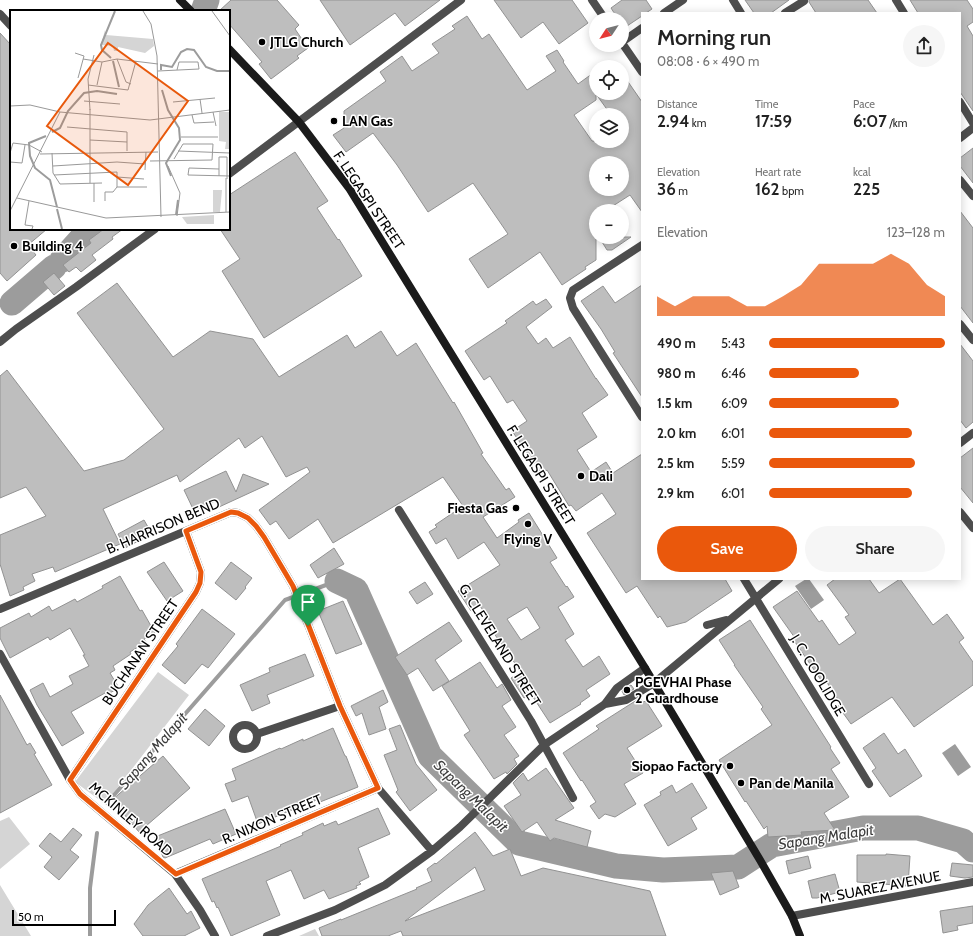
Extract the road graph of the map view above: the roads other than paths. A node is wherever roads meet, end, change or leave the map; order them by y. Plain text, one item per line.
1 (180, 0) edge
2 (461, 0) edge
3 (592, 0) edge
4 (683, 0) edge
5 (733, 0) edge
6 (896, 0) edge
7 (804, 1) dead end
8 (189, 9) edge
9 (600, 12) edge
10 (665, 12) edge
11 (740, 12) edge
12 (787, 12) edge
13 (903, 12) edge
14 (0, 14) edge
15 (10, 25) edge
16 (641, 29) edge
17 (629, 37) edge
18 (230, 51) edge
19 (629, 52) edge
20 (641, 70) edge
21 (961, 104) edge
22 (299, 122) junction
23 (973, 123) edge
24 (973, 128) edge
25 (961, 137) edge
26 (230, 173) edge
27 (961, 181) edge
28 (973, 196) edge
29 (154, 230) edge
30 (641, 246) edge
31 (961, 325) edge
32 (973, 340) edge
33 (0, 342) edge
34 (641, 415) edge
35 (973, 433) edge
36 (961, 442) edge
37 (399, 510) dead end
38 (961, 513) edge
39 (973, 528) edge
40 (186, 531) junction
41 (745, 580) edge
42 (778, 580) edge
43 (756, 598) junction
44 (0, 609) edge
45 (729, 620) junction
46 (707, 625) dead end
47 (0, 654) edge
48 (645, 668) junction
49 (654, 683) junction
50 (605, 704) junction
51 (340, 706) junction
52 (257, 734) dead end
53 (544, 745) junction
54 (70, 780) junction
55 (869, 784) dead end
56 (378, 788) junction
57 (573, 798) dead end
58 (432, 851) junction
59 (176, 874) junction
60 (973, 882) edge
61 (792, 916) junction
62 (215, 936) edge
63 (267, 936) edge
64 (800, 936) edge

1 - 8 main road
2 - 22 street
3 - 9 street
4 - 10 street
5 - 11 street
6 - 13 street
7 - 12 street
14 - 15 street
16 - 17 street
18 - 22 main road, F. LEGASPI STREET
19 - 20 street
21 - 23 street
22 - 26 street
22 - 48 main road, F. LEGASPI STREET
24 - 25 street
27 - 28 street
29 - 33 street
30 - 34 street
31 - 32 street
35 - 36 street
37 - 53 street, G. CLEVELAND STREET
38 - 39 street
40 - 44 street, B. HARRISON BEND
40 - 51 street, B. HARRISON BEND
40 - 54 street, BUCHANAN STREET
41 - 43 street, J. C. COOLIDGE
42 - 43 street
43 - 45 street
43 - 55 street, J. C. COOLIDGE
45 - 46 street
45 - 49 street
47 - 54 street, MCKINLEY ROAD
48 - 49 main road, F. LEGASPI STREET
48 - 50 street
49 - 50 street
49 - 61 main road, F. LEGASPI STREET
50 - 53 street
51 - 52 street
51 - 56 street, B. HARRISON BEND
53 - 57 street, G. CLEVELAND STREET
53 - 58 street
54 - 59 street, MCKINLEY ROAD
56 - 58 street, B. HARRISON BEND
56 - 59 street, R. NIXON STREET
58 - 63 street
59 - 62 street, MCKINLEY ROAD
60 - 61 street, M. SUAREZ AVENUE
61 - 64 main road, F. LEGASPI STREET

